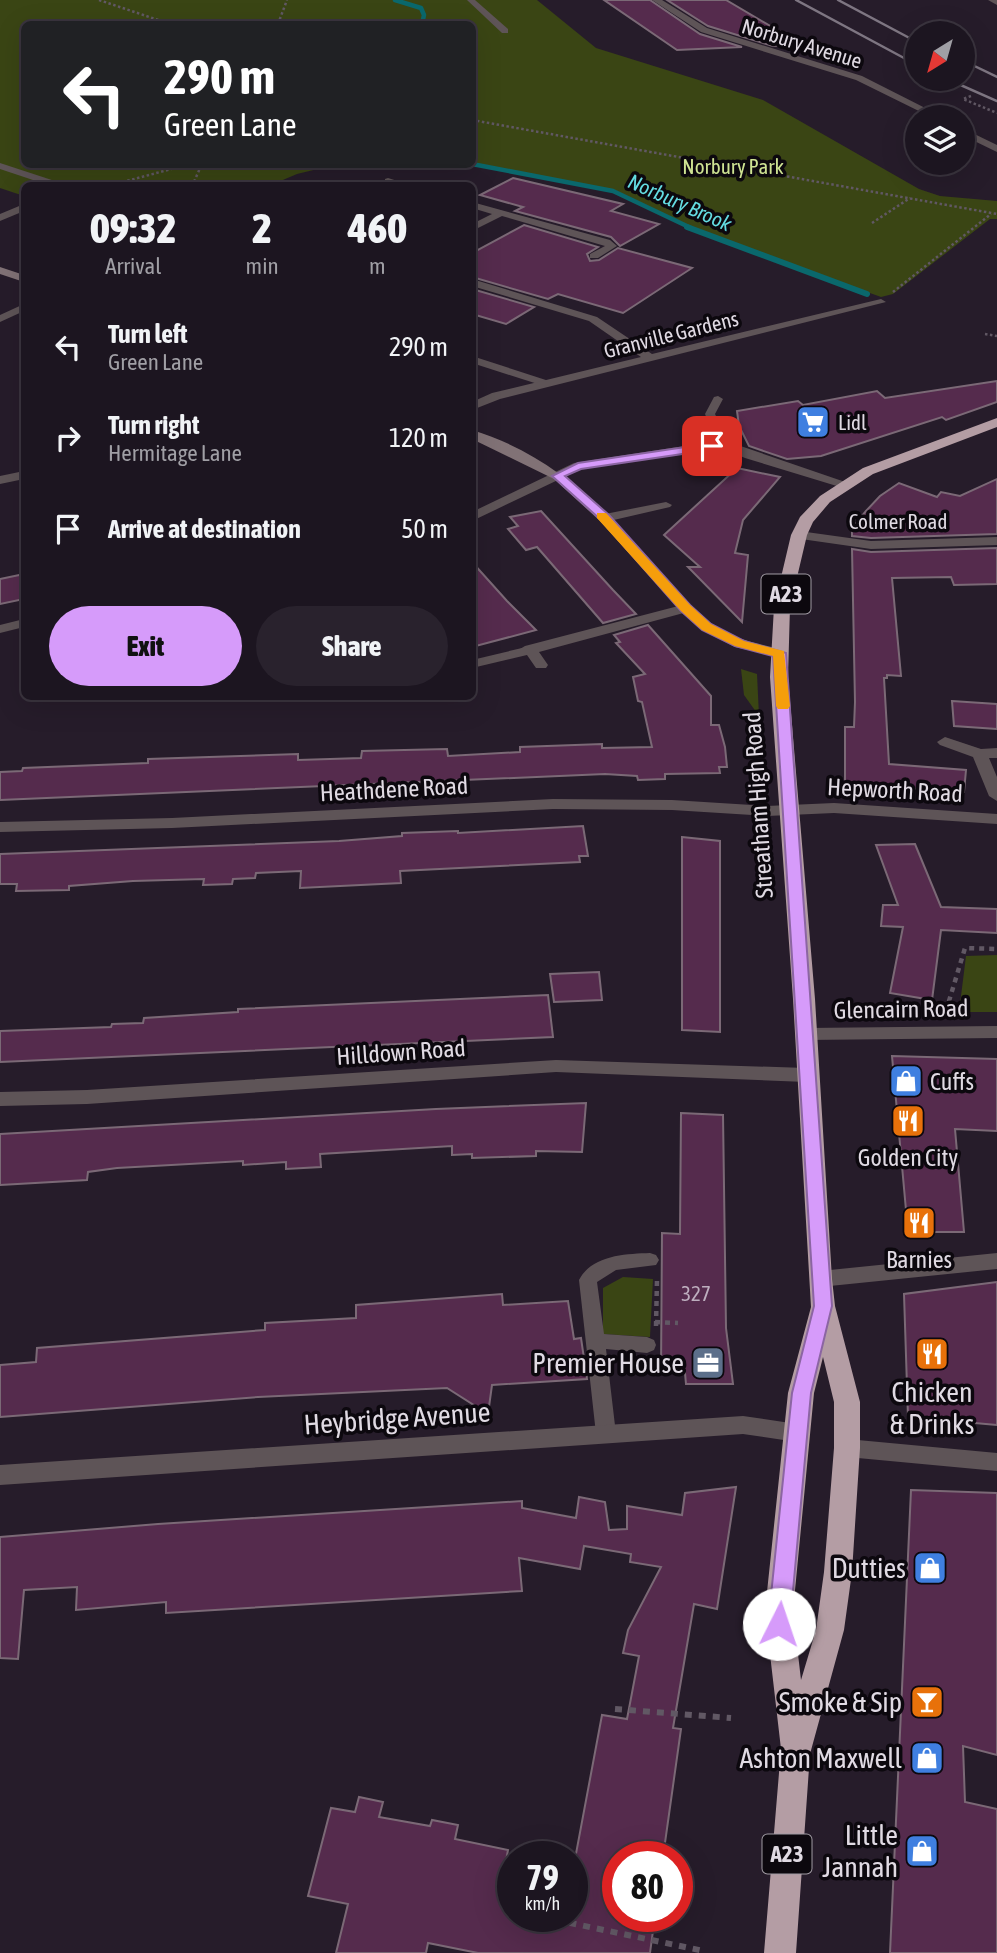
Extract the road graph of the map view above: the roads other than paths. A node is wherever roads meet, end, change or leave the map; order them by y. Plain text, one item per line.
1 (471, 0) edge
2 (656, 0) edge
3 (992, 0) edge
4 (997, 3) edge
5 (505, 31) dead end
6 (914, 105) edge
7 (975, 138) edge
8 (997, 149) edge
9 (0, 166) edge
10 (388, 181) dead end
11 (49, 182) edge
12 (391, 182) edge
13 (476, 206) edge
14 (21, 208) edge
15 (501, 213) junction
16 (0, 218) edge
17 (476, 226) edge
18 (594, 256) dead end
19 (0, 270) edge
20 (21, 278) edge
21 (476, 283) edge
22 (877, 302) road end
23 (21, 308) edge
24 (0, 319) edge
25 (650, 358) junction
26 (476, 360) edge
27 (548, 384) junction
28 (718, 399) dead end
29 (476, 405) edge
30 (997, 422) edge
31 (476, 437) edge
32 (723, 444) junction
33 (21, 476) edge
34 (558, 476) junction
35 (0, 480) edge
36 (845, 484) junction
37 (666, 505) dead end
38 (476, 515) edge
39 (605, 518) junction
40 (799, 535) junction
41 (997, 541) edge
42 (685, 608) junction
43 (21, 624) edge
44 (0, 629) edge
45 (526, 650) junction
46 (779, 653) junction
47 (476, 663) edge
48 (541, 665) dead end
49 (945, 742) dead end
50 (997, 753) edge
51 (980, 754) junction
52 (997, 796) edge
53 (790, 811) junction
54 (997, 819) edge
55 (0, 827) edge
56 (997, 1032) edge
57 (806, 1034) junction
58 (806, 1074) junction
59 (0, 1098) edge
60 (997, 1261) edge
61 (653, 1266) road end
62 (820, 1279) junction
63 (823, 1306) junction
64 (595, 1341) junction
65 (647, 1345) dead end
66 (797, 1433) junction
67 (606, 1434) junction
68 (847, 1448) junction
69 (997, 1462) edge
70 (0, 1475) edge
71 (795, 1754) junction
72 (780, 1953) edge

1 - 5 lane
2 - 6 street, Norbury Avenue
3 - 4 street
7 - 8 street
9 - 11 lane
10 - 12 street
13 - 15 street
14 - 16 street
15 - 17 street
15 - 18 street
19 - 20 main road
21 - 25 street
22 - 25 street, Granville Gardens
23 - 24 street
25 - 27 street, Granville Gardens
26 - 27 lane
27 - 29 street, Granville Gardens
28 - 32 lane
30 - 36 highway, Streatham High Road / A23
31 - 34 main road
32 - 34 street
32 - 36 street
33 - 35 street
34 - 38 street
34 - 39 main road
36 - 40 highway, Streatham High Road / A23
37 - 39 lane
39 - 42 main road
40 - 41 street, Colmer Road
40 - 46 highway, Streatham High Road / A23
42 - 45 street
42 - 46 main road
43 - 44 street
45 - 47 lane
45 - 48 street
46 - 53 highway, Streatham High Road / A23
49 - 51 street
50 - 51 street
51 - 52 street
53 - 54 street, Hepworth Road
53 - 55 street, Heathdene Road
53 - 57 highway, Streatham High Road / A23
56 - 57 street, Glencairn Road
57 - 58 highway, Streatham High Road / A23
58 - 59 street, Hilldown Road
58 - 62 highway, Streatham High Road / A23
60 - 62 street
61 - 64 lane
62 - 63 highway, Streatham High Road / A23
63 - 66 highway, Streatham High Road / A23
63 - 68 highway, Streatham High Road / A23
64 - 65 lane
64 - 67 lane
66 - 67 street, Heybridge Avenue
66 - 71 highway, Streatham High Road / A23
67 - 70 street, Heybridge Avenue
68 - 69 street
68 - 71 highway, Streatham High Road / A23
71 - 72 highway, Streatham High Road / A23

